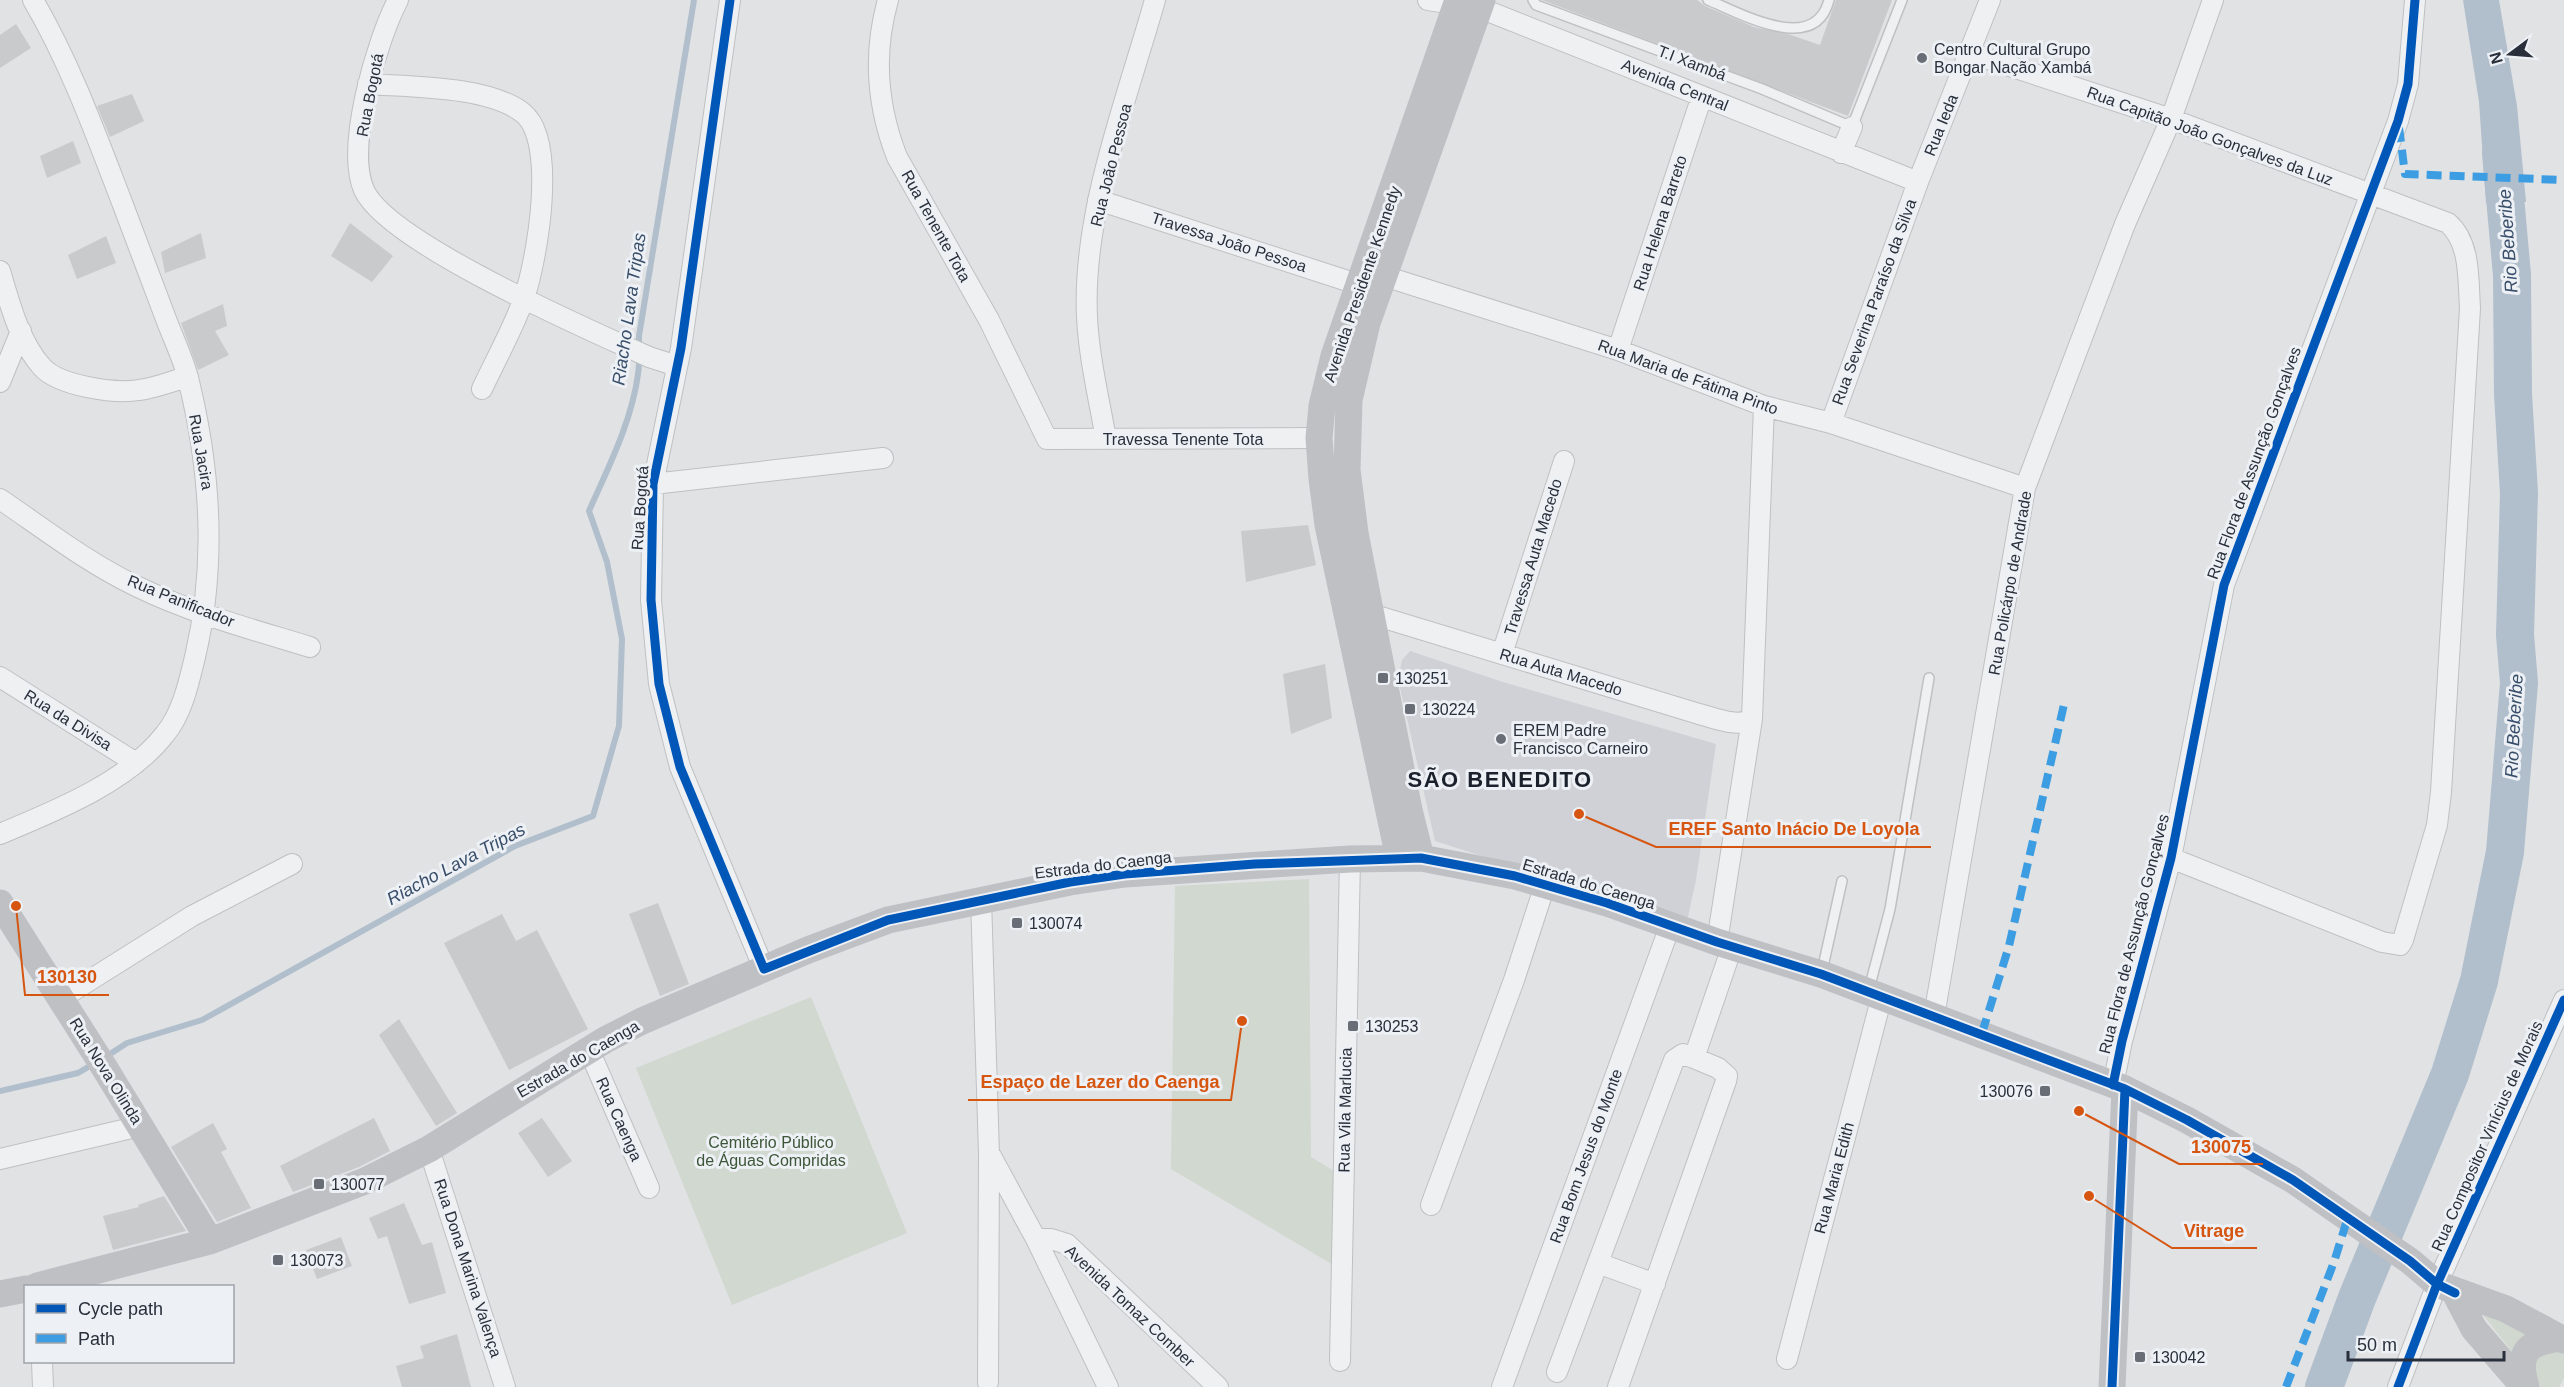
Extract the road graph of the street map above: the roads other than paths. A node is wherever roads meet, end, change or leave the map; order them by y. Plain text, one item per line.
1 (33, 0) edge
2 (398, 0) edge
3 (730, 0) edge
4 (888, 0) edge
5 (1155, 0) edge
6 (1428, 0) edge
7 (1533, 0) edge
8 (1708, 0) edge
9 (1829, 0) edge
10 (1902, 0) edge
11 (1990, 0) edge
12 (2214, 0) edge
13 (2415, 0) edge
14 (1469, 3) edge
15 (1970, 53) junction
16 (368, 84) junction
17 (1702, 96) junction
18 (2171, 119) junction
19 (1852, 127) junction
20 (1841, 153) junction
21 (1918, 182) junction
22 (2371, 195) junction
23 (1098, 200) junction
24 (0, 271) edge
25 (1372, 280) junction
26 (524, 298) junction
27 (21, 331) junction
28 (1617, 350) junction
29 (677, 366) junction
30 (188, 377) junction
31 (0, 382) edge
32 (482, 389) dead end
33 (1764, 406) junction
34 (1831, 423) junction
35 (1319, 438) junction
36 (1047, 439) joint
37 (1106, 439) junction
38 (883, 458) dead end
39 (1563, 461) dead end
40 (653, 484) junction
41 (2025, 488) junction
42 (0, 498) edge
43 (205, 615) junction
44 (1371, 615) junction
45 (310, 646) dead end
46 (1503, 654) junction
47 (0, 677) edge
48 (1929, 678) dead end
49 (1752, 719) junction
50 (136, 763) junction
51 (0, 834) edge
52 (1410, 858) junction
53 (2171, 858) junction
54 (1350, 859) junction
55 (292, 864) dead end
56 (1842, 881) dead end
57 (1545, 885) junction
58 (981, 899) junction
59 (0, 903) edge
60 (1670, 926) junction
61 (1724, 944) junction
62 (764, 969) junction
63 (1821, 974) junction
64 (1875, 994) junction
65 (60, 999) junction
66 (2564, 1000) edge
67 (1934, 1016) junction
68 (589, 1050) junction
69 (1694, 1058) junction
70 (2119, 1087) junction
71 (140, 1126) junction
72 (429, 1149) junction
73 (989, 1154) junction
74 (0, 1159) edge
75 (649, 1188) dead end
76 (1431, 1205) dead end
77 (1036, 1239) junction
78 (210, 1241) junction
79 (1598, 1263) junction
80 (1655, 1284) junction
81 (44, 1285) edge
82 (2446, 1288) junction
83 (24, 1289) edge
84 (0, 1294) edge
85 (2563, 1339) edge
86 (1787, 1359) dead end
87 (1340, 1361) dead end
88 (42, 1363) edge
89 (1557, 1372) dead end
90 (988, 1382) dead end
91 (43, 1387) edge
92 (505, 1387) edge
93 (1108, 1387) edge
94 (1218, 1387) edge
95 (1502, 1387) edge
96 (1618, 1387) edge
97 (2112, 1387) edge
98 (2398, 1387) edge
99 (2525, 1387) edge

1 - 30 street, Rua Jacira
2 - 16 street, Rua Bogotá
3 - 29 street, Rua Bogotá
4 - 36 street, Rua Tenente Tota
5 - 23 street, Rua João Pessoa
6 - 14 street, Avenida Central
7 - 19 lane, T.I Xambá
8 - 9 lane
10 - 19 lane
11 - 15 street, Rua Ieda
12 - 18 street, Rua Policárpo de Andrade
13 - 22 street, Rua Flora de Assunção Gonçalves
14 - 17 street, Avenida Central
14 - 25 main road, Avenida Presidente Kennedy
15 - 18 street, Rua Capitão João Gonçalves da Luz
15 - 21 street, Rua Ieda
16 - 26 street, Rua Bogotá
16 - 26 street
17 - 20 street, Avenida Central
17 - 28 street, Rua Helena Barreto
18 - 22 street, Rua Capitão João Gonçalves da Luz
18 - 41 street, Rua Policárpo de Andrade
19 - 20 street
20 - 21 street, Avenida Central
21 - 34 street, Rua Severina Paraíso da Silva
22 - 53 street, Rua Flora de Assunção Gonçalves
22 - 53 street, Rua Capitão João Gonçalves da Luz
23 - 25 street, Travessa João Pessoa
23 - 37 street, Rua João Pessoa
24 - 27 street
25 - 28 street, Rua Maria de Fátima Pinto
25 - 35 main road, Avenida Presidente Kennedy
25 - 44 main road, Avenida Presidente Kennedy
26 - 29 street, Rua Bogotá
26 - 32 street
27 - 30 street
27 - 31 street
28 - 33 street, Rua Maria de Fátima Pinto
29 - 40 street, Rua Bogotá
30 - 43 street, Rua Jacira
33 - 34 street, Rua Maria de Fátima Pinto
33 - 49 street
34 - 41 street, Rua Maria de Fátima Pinto
35 - 37 street, Travessa Tenente Tota
35 - 52 main road, Avenida Presidente Kennedy
36 - 37 street, Travessa Tenente Tota
38 - 40 street
39 - 46 street, Travessa Auta Macedo
40 - 62 street, Rua Bogotá
41 - 67 street, Rua Policárpo de Andrade
42 - 43 street, Rua Panificador
43 - 45 street, Rua Panificador
43 - 50 street, Rua Jacira
44 - 46 street, Rua Auta Macedo
44 - 52 main road, Avenida Presidente Kennedy
46 - 49 street, Rua Auta Macedo
47 - 50 street, Rua da Divisa
48 - 64 lane
49 - 61 street
50 - 51 street, Rua Jacira
52 - 54 main road, Estrada do Caenga
52 - 57 main road, Estrada do Caenga
53 - 70 street, Rua Flora de Assunção Gonçalves
54 - 58 main road, Estrada do Caenga
54 - 87 street, Rua Vila Marlucia
55 - 65 street
56 - 63 lane
57 - 60 main road, Estrada do Caenga
57 - 76 street
58 - 62 main road, Estrada do Caenga
58 - 73 street
59 - 65 main road, Rua Nova Olinda
60 - 61 main road, Estrada do Caenga
60 - 95 street, Rua Bom Jesus do Monte
61 - 63 main road, Estrada do Caenga
61 - 69 street
62 - 68 main road, Estrada do Caenga
63 - 64 main road, Estrada do Caenga
64 - 67 main road, Estrada do Caenga
64 - 86 street, Rua Maria Edith
65 - 71 main road, Rua Nova Olinda
66 - 82 street, Rua Compositor Vinícius de Morais
67 - 70 main road, Estrada do Caenga
68 - 72 main road, Estrada do Caenga
68 - 75 street, Rua Caenga
69 - 79 street
69 - 80 street
70 - 82 main road, Estrada do Caenga
70 - 97 main road
71 - 74 street
71 - 78 main road, Rua Nova Olinda
72 - 78 main road, Estrada do Caenga
72 - 92 street, Rua Dona Marina Valença
73 - 77 street
73 - 90 street
77 - 93 street
77 - 94 street, Avenida Tomaz Comber
78 - 81 main road, Estrada do Caenga
79 - 80 street
79 - 89 street
80 - 96 street
82 - 85 main road
82 - 98 street, Rua Compositor Vinícius de Morais
82 - 99 main road
83 - 84 main road
85 - 99 main road
88 - 91 street

